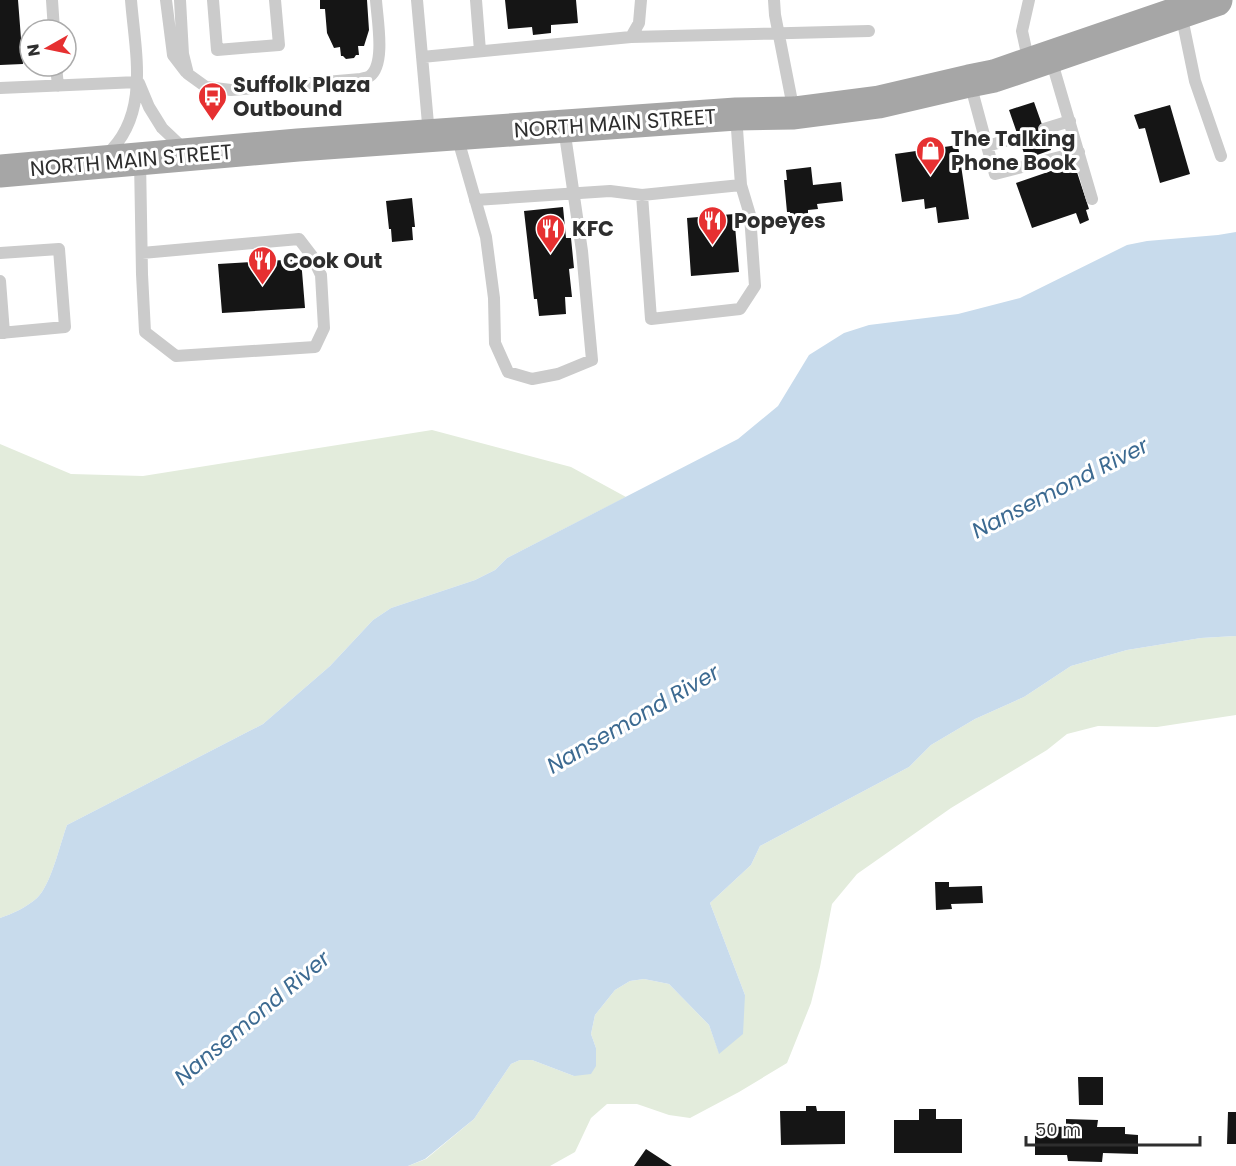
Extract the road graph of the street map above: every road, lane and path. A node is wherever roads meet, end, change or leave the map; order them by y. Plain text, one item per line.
1 (52, 0) edge
2 (130, 0) edge
3 (166, 0) edge
4 (180, 0) edge
5 (213, 0) edge
6 (275, 0) edge
7 (376, 0) edge
8 (417, 0) edge
9 (476, 0) edge
10 (641, 0) edge
11 (774, 0) edge
12 (1029, 0) edge
13 (1216, 0) edge
14 (1179, 6) edge
15 (53, 18) edge
16 (870, 31) dead end
17 (779, 33) junction
18 (631, 37) junction
19 (480, 51) junction
20 (422, 57) junction
21 (1040, 61) junction
22 (188, 74) junction
23 (57, 78) edge
24 (969, 81) junction
25 (138, 82) junction
26 (58, 86) junction
27 (0, 88) edge
28 (794, 113) junction
29 (736, 114) junction
30 (1070, 121) junction
31 (564, 127) junction
32 (1044, 129) dead end
33 (443, 135) junction
34 (1019, 137) dead end
35 (987, 146) junction
36 (1079, 152) junction
37 (204, 154) junction
38 (1221, 156) dead end
39 (140, 158) junction
40 (98, 162) junction
41 (0, 171) edge
42 (741, 185) junction
43 (574, 192) junction
44 (642, 195) junction
45 (1092, 199) dead end
46 (475, 200) junction
47 (0, 253) edge
48 (142, 253) junction
49 (0, 281) edge
50 (2, 333) edge

1 - 15 lane
2 - 25 lane
3 - 22 lane
4 - 22 lane
5 - 6 lane
7 - 22 lane
8 - 20 lane
9 - 19 lane
10 - 18 lane
11 - 17 lane
12 - 21 lane
13 - 14 main road, NORTH MAIN STREET
14 - 21 main road, NORTH MAIN STREET
14 - 38 lane
16 - 17 lane
17 - 18 lane
17 - 28 lane
18 - 19 lane
19 - 20 lane
20 - 33 lane
21 - 24 main road, NORTH MAIN STREET
21 - 30 lane
23 - 26 lane
24 - 28 main road, NORTH MAIN STREET
24 - 35 lane
25 - 26 lane
25 - 37 lane
25 - 40 lane
26 - 27 lane
28 - 29 main road, NORTH MAIN STREET
29 - 31 main road, NORTH MAIN STREET
29 - 42 lane
30 - 32 lane
30 - 36 lane
31 - 33 main road, NORTH MAIN STREET
31 - 43 lane
33 - 37 main road, NORTH MAIN STREET
33 - 46 lane
34 - 35 lane
35 - 36 lane
36 - 45 lane
37 - 39 main road, NORTH MAIN STREET
39 - 40 main road, NORTH MAIN STREET
39 - 48 lane
40 - 41 main road, NORTH MAIN STREET
42 - 44 lane
42 - 44 lane
43 - 44 lane
43 - 46 lane
43 - 46 lane
47 - 50 lane
48 - 48 lane
49 - 50 lane

